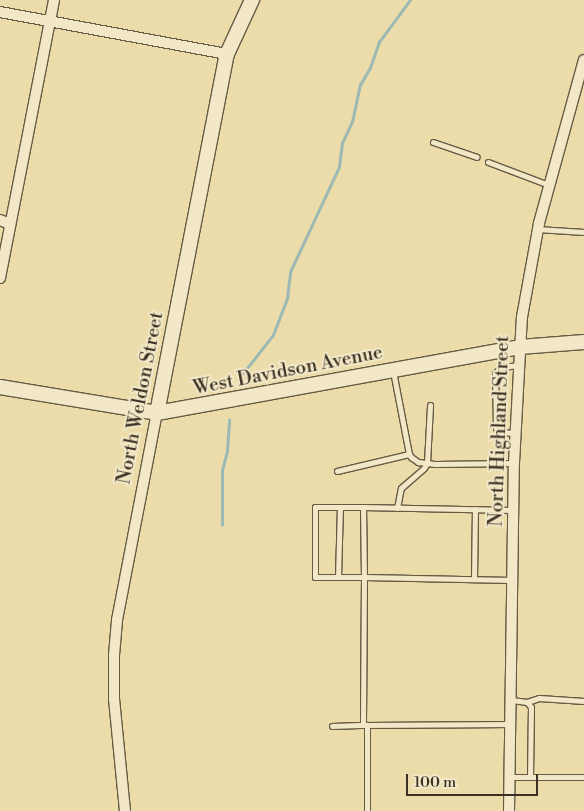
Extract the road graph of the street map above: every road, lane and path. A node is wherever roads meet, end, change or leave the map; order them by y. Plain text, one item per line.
1 (54, 0) edge
2 (252, 0) edge
3 (0, 12) edge
4 (50, 21) junction
5 (227, 54) junction
6 (584, 60) edge
7 (433, 142) dead end
8 (477, 157) dead end
9 (488, 162) dead end
10 (549, 185) junction
11 (5, 222) edge
12 (537, 229) junction
13 (584, 232) edge
14 (0, 278) edge
15 (584, 342) edge
16 (520, 347) junction
17 (519, 365) junction
18 (393, 370) junction
19 (0, 387) edge
20 (430, 406) dead end
21 (157, 413) junction
22 (516, 433) junction
23 (409, 454) junction
24 (427, 463) junction
25 (514, 463) junction
26 (337, 471) dead end
27 (340, 507) junction
28 (363, 507) junction
29 (396, 508) junction
30 (475, 509) junction
31 (514, 510) junction
32 (338, 577) junction
33 (364, 577) junction
34 (474, 579) junction
35 (513, 580) junction
36 (510, 700) junction
37 (584, 701) edge
38 (527, 702) junction
39 (510, 724) junction
40 (332, 726) dead end
41 (365, 726) junction
42 (509, 777) junction
43 (530, 777) junction
44 (584, 777) edge
45 (125, 811) edge
46 (367, 811) edge
47 (509, 811) edge

1 - 4 street
2 - 5 street, North Weldon Street
3 - 4 street
4 - 5 street
4 - 11 street
5 - 21 street, North Weldon Street
6 - 10 street, North Highland Street
7 - 8 lane
9 - 10 lane
10 - 12 street, North Highland Street
11 - 14 street
12 - 13 lane
12 - 16 street, North Highland Street
15 - 16 street, West Davidson Avenue
16 - 17 street, North Highland Street
16 - 18 street, West Davidson Avenue
17 - 22 street, North Highland Street
17 - 22 lane
18 - 21 street, West Davidson Avenue
18 - 23 lane
19 - 21 street, West Davidson Avenue
20 - 24 lane
21 - 45 street, North Weldon Street
22 - 25 street, North Highland Street
23 - 24 lane
23 - 26 lane
24 - 25 lane
24 - 29 lane
25 - 31 street, North Highland Street
27 - 28 lane
27 - 32 lane
27 - 32 lane
28 - 29 lane
28 - 33 lane
29 - 30 lane
30 - 31 lane
30 - 34 lane
31 - 35 street, North Highland Street
32 - 33 lane
33 - 34 lane
33 - 41 lane
34 - 35 lane
35 - 36 street, North Highland Street
36 - 38 lane
36 - 39 street, North Highland Street
37 - 38 lane
38 - 43 lane
39 - 41 lane
39 - 42 street, North Highland Street
40 - 41 lane
41 - 46 lane
42 - 43 lane
42 - 47 street, North Highland Street
43 - 44 lane

